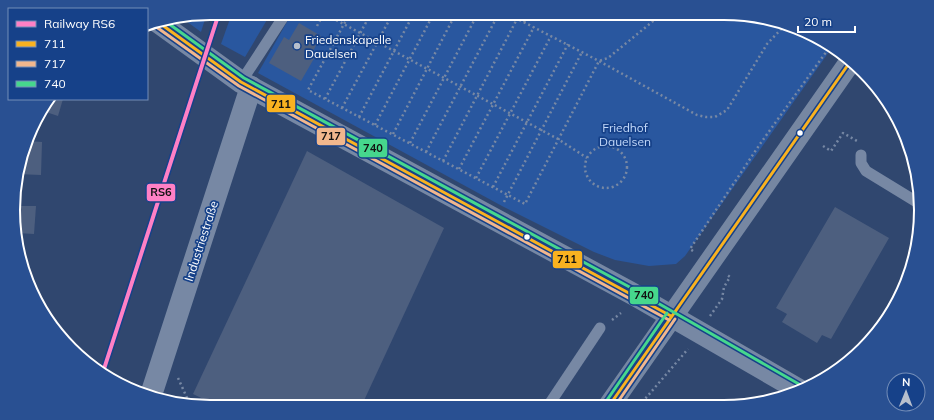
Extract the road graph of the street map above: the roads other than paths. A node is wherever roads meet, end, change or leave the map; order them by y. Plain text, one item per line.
1 (282, 20) edge
2 (163, 26) edge
3 (847, 66) edge
4 (246, 84) junction
5 (861, 155) dead end
6 (914, 200) edge
7 (671, 316) junction
8 (600, 328) dead end
9 (794, 387) edge
10 (152, 391) edge
11 (552, 400) edge
12 (613, 400) edge

1 - 4 lane
2 - 4 street
3 - 7 main road
4 - 7 street
4 - 10 street, Industriestraße
5 - 6 lane
7 - 9 street
7 - 12 main road
8 - 11 lane

